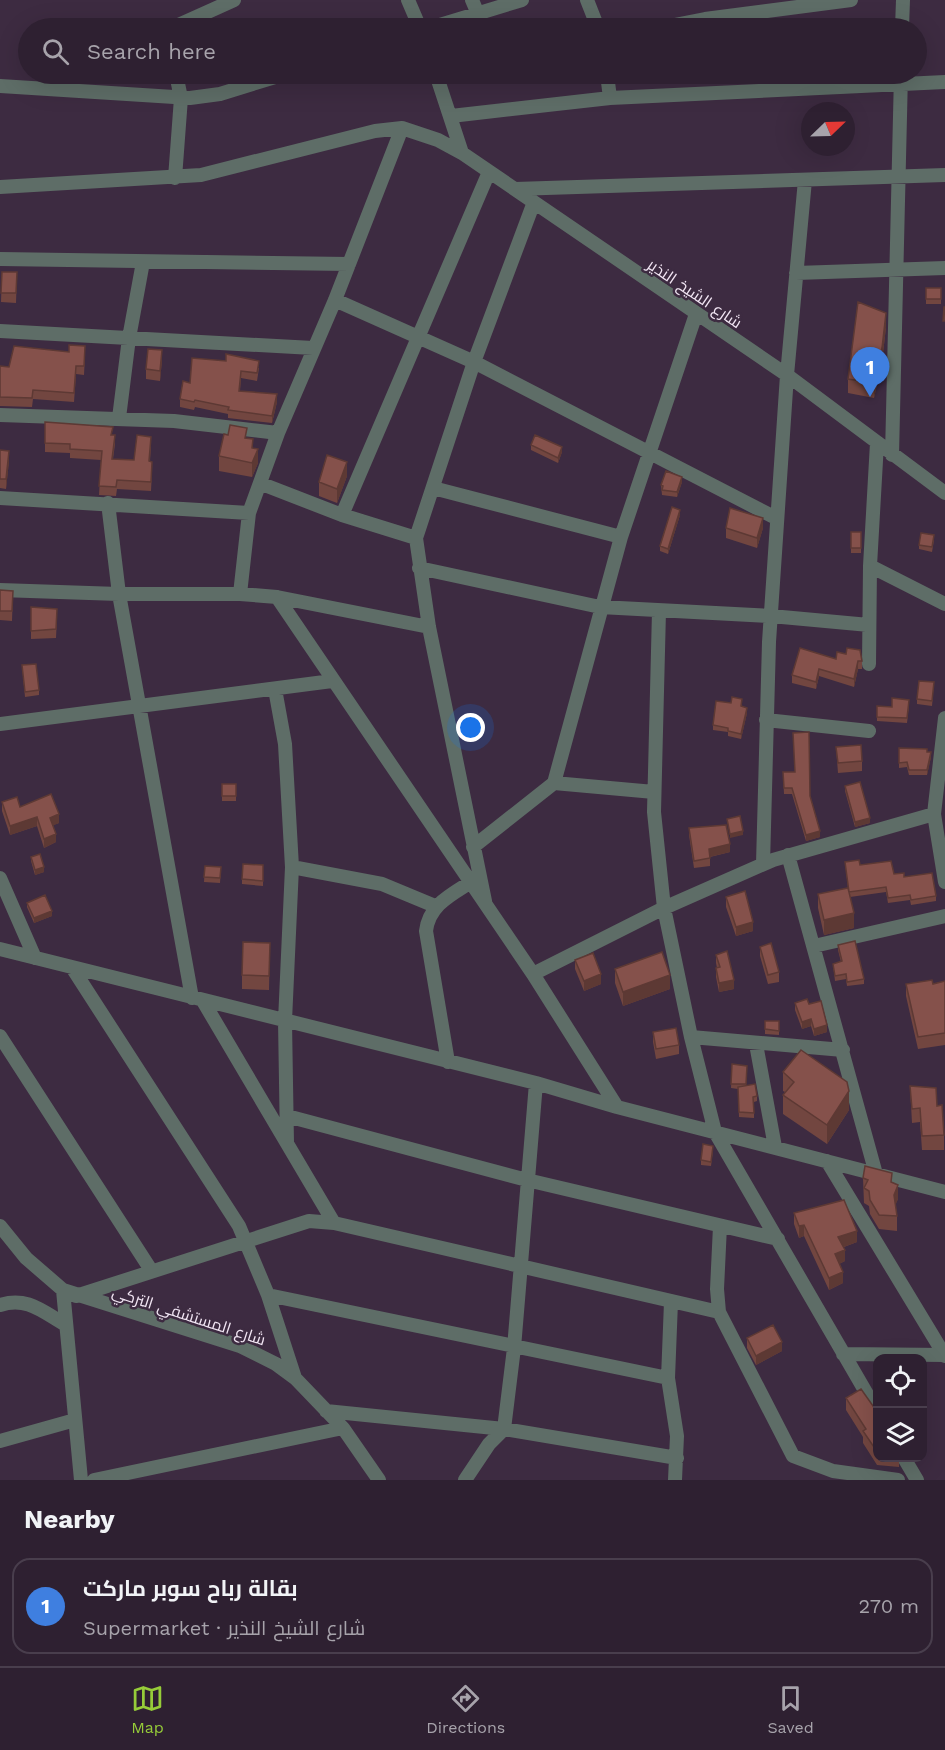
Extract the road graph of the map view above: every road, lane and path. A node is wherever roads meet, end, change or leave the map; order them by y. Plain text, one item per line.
1 (234, 0) edge
2 (408, 0) edge
3 (472, 0) edge
4 (522, 0) edge
5 (586, 0) edge
6 (851, 0) edge
7 (903, 0) edge
8 (478, 14) junction
9 (194, 18) edge
10 (416, 18) edge
11 (464, 18) edge
12 (594, 18) edge
13 (713, 18) edge
14 (902, 18) edge
15 (927, 81) edge
16 (945, 82) edge
17 (178, 84) edge
18 (252, 84) edge
19 (440, 84) edge
20 (609, 84) edge
21 (824, 84) edge
22 (901, 84) edge
23 (0, 86) edge
24 (181, 98) junction
25 (610, 98) junction
26 (451, 116) junction
27 (402, 128) junction
28 (462, 153) junction
29 (489, 172) junction
30 (945, 174) edge
31 (900, 176) junction
32 (175, 178) junction
33 (805, 180) junction
34 (0, 187) edge
35 (515, 189) junction
36 (534, 202) junction
37 (0, 259) edge
38 (143, 262) junction
39 (349, 264) junction
40 (945, 268) edge
41 (897, 269) junction
42 (796, 273) junction
43 (335, 300) junction
44 (696, 314) junction
45 (0, 332) edge
46 (419, 336) junction
47 (129, 338) junction
48 (313, 348) junction
49 (474, 362) junction
50 (787, 375) junction
51 (0, 415) edge
52 (119, 418) junction
53 (278, 433) junction
54 (877, 443) junction
55 (647, 453) junction
56 (892, 454) junction
57 (262, 483) junction
58 (433, 488) junction
59 (945, 493) edge
60 (0, 498) edge
61 (108, 503) junction
62 (249, 513) junction
63 (342, 515) junction
64 (776, 518) junction
65 (621, 537) junction
66 (416, 538) junction
67 (870, 566) junction
68 (419, 568) junction
69 (0, 590) edge
70 (119, 594) junction
71 (240, 594) junction
72 (277, 597) junction
73 (945, 604) edge
74 (600, 607) junction
75 (659, 611) junction
76 (771, 616) junction
77 (869, 625) junction
78 (429, 627) junction
79 (869, 664) dead end
80 (332, 681) junction
81 (275, 688) junction
82 (140, 708) junction
83 (945, 718) edge
84 (766, 720) junction
85 (0, 724) edge
86 (869, 731) dead end
87 (554, 783) junction
88 (654, 792) junction
89 (934, 814) junction
90 (473, 847) junction
91 (788, 855) junction
92 (763, 864) junction
93 (292, 867) junction
94 (0, 878) edge
95 (471, 882) junction
96 (945, 882) edge
97 (485, 901) junction
98 (435, 906) junction
99 (663, 908) junction
100 (945, 916) edge
101 (814, 946) junction
102 (0, 948) edge
103 (35, 958) junction
104 (73, 969) junction
105 (533, 974) junction
106 (198, 999) junction
107 (285, 1021) junction
108 (0, 1036) edge
109 (691, 1037) junction
110 (756, 1044) junction
111 (843, 1050) junction
112 (448, 1062) junction
113 (536, 1083) junction
114 (617, 1107) junction
115 (287, 1116) junction
116 (715, 1132) junction
117 (287, 1143) junction
118 (775, 1148) junction
119 (826, 1161) junction
120 (876, 1174) junction
121 (528, 1180) junction
122 (945, 1192) edge
123 (334, 1223) junction
124 (0, 1226) edge
125 (720, 1226) junction
126 (778, 1239) junction
127 (246, 1240) junction
128 (520, 1266) junction
129 (151, 1270) junction
130 (69, 1293) junction
131 (268, 1295) junction
132 (671, 1302) junction
133 (0, 1305) edge
134 (719, 1312) junction
135 (66, 1325) junction
136 (514, 1348) junction
137 (843, 1354) junction
138 (945, 1355) edge
139 (295, 1378) junction
140 (668, 1378) junction
141 (875, 1408) edge
142 (326, 1411) junction
143 (75, 1420) junction
144 (343, 1428) junction
145 (504, 1429) junction
146 (0, 1441) edge
147 (677, 1458) junction
148 (906, 1462) edge
149 (836, 1475) edge
150 (81, 1480) edge
151 (94, 1480) edge
152 (379, 1480) edge
153 (465, 1480) edge
154 (675, 1480) edge
155 (898, 1480) edge
156 (917, 1480) edge

1 - 9 street
2 - 10 street
3 - 8 street
4 - 8 street
5 - 12 street
6 - 13 street
7 - 14 street
8 - 11 street
15 - 16 street
17 - 24 street
18 - 24 street
19 - 26 street
20 - 25 street
21 - 25 street
22 - 31 street
23 - 24 street
24 - 32 street
25 - 26 street
26 - 28 street
27 - 28 street, شارع الشيخ النذير
27 - 32 street
27 - 39 street
28 - 29 street, شارع الشيخ النذير
29 - 35 street, شارع الشيخ النذير
29 - 46 street
30 - 31 street
31 - 33 street
31 - 41 street
32 - 34 street
33 - 35 street
33 - 42 street
35 - 36 street, شارع الشيخ النذير
36 - 44 street, شارع الشيخ النذير
36 - 49 street
37 - 38 street
38 - 39 street
38 - 47 street
39 - 43 street
40 - 41 street
41 - 42 street
41 - 56 street
42 - 50 street
43 - 46 street
43 - 48 street
44 - 50 street, شارع الشيخ النذير
44 - 55 street
45 - 47 street
46 - 49 street
46 - 63 street
47 - 48 street
47 - 52 street
48 - 53 street
49 - 55 street
49 - 58 street
50 - 54 street, شارع الشيخ النذير
50 - 64 street
51 - 52 street
52 - 53 street
53 - 57 street
54 - 56 street, شارع الشيخ النذير
54 - 67 street
55 - 64 street
55 - 65 street
56 - 59 street, شارع الشيخ النذير
57 - 62 street
57 - 63 street
58 - 65 street
58 - 66 street
60 - 61 street
61 - 62 street
61 - 70 street
62 - 71 street
63 - 66 street
64 - 76 street
65 - 74 street
66 - 68 street
67 - 73 street
67 - 77 street
68 - 74 street
68 - 78 street
69 - 70 street
70 - 71 street
70 - 82 street
71 - 72 street
72 - 78 street
72 - 80 street
74 - 75 street
74 - 87 street
75 - 76 street
75 - 88 street
76 - 77 street
76 - 84 street
77 - 79 street
78 - 90 street
80 - 81 street
80 - 95 street
81 - 82 street
81 - 93 street
82 - 85 street
82 - 106 street
83 - 89 street
84 - 86 street
84 - 92 street
87 - 88 street
87 - 90 street
88 - 99 street
89 - 91 street
89 - 96 street
90 - 97 street
91 - 92 street
91 - 101 street
92 - 99 street
93 - 98 street
93 - 107 street
94 - 103 street
95 - 97 street
95 - 98 street
97 - 105 street
98 - 112 street
99 - 105 street
99 - 109 street
100 - 101 street
101 - 111 street
102 - 103 street
103 - 104 street
104 - 106 street
104 - 127 street
105 - 114 street
106 - 107 street
106 - 117 street
107 - 112 street
107 - 115 street
108 - 129 street
109 - 110 street
109 - 116 street
110 - 111 street
110 - 118 street
111 - 120 street
112 - 113 street
113 - 114 street
113 - 121 street
114 - 116 street
115 - 117 street
115 - 121 street
116 - 118 street
116 - 126 street
117 - 123 street
118 - 119 street
119 - 120 street
119 - 138 street
120 - 122 street
121 - 125 street
121 - 128 street
123 - 127 street
123 - 128 street
124 - 130 street, شارع المستشفي التركي
125 - 126 street
125 - 134 street
126 - 137 street
127 - 129 street
127 - 131 street
128 - 132 street
128 - 136 street
129 - 130 street
130 - 135 street
130 - 139 street, شارع المستشفي التركي
131 - 136 street
131 - 139 street
132 - 134 street
132 - 140 street
133 - 135 street
134 - 149 street
135 - 143 street
136 - 140 street
136 - 145 street
137 - 138 street
137 - 141 street
139 - 142 street, شارع المستشفي التركي
140 - 147 street
142 - 144 street, شارع المستشفي التركي
142 - 145 street
143 - 146 street
143 - 150 street
144 - 151 street
144 - 152 street, شارع المستشفي التركي
145 - 147 street
145 - 153 street
147 - 154 street
148 - 156 street
149 - 155 street

